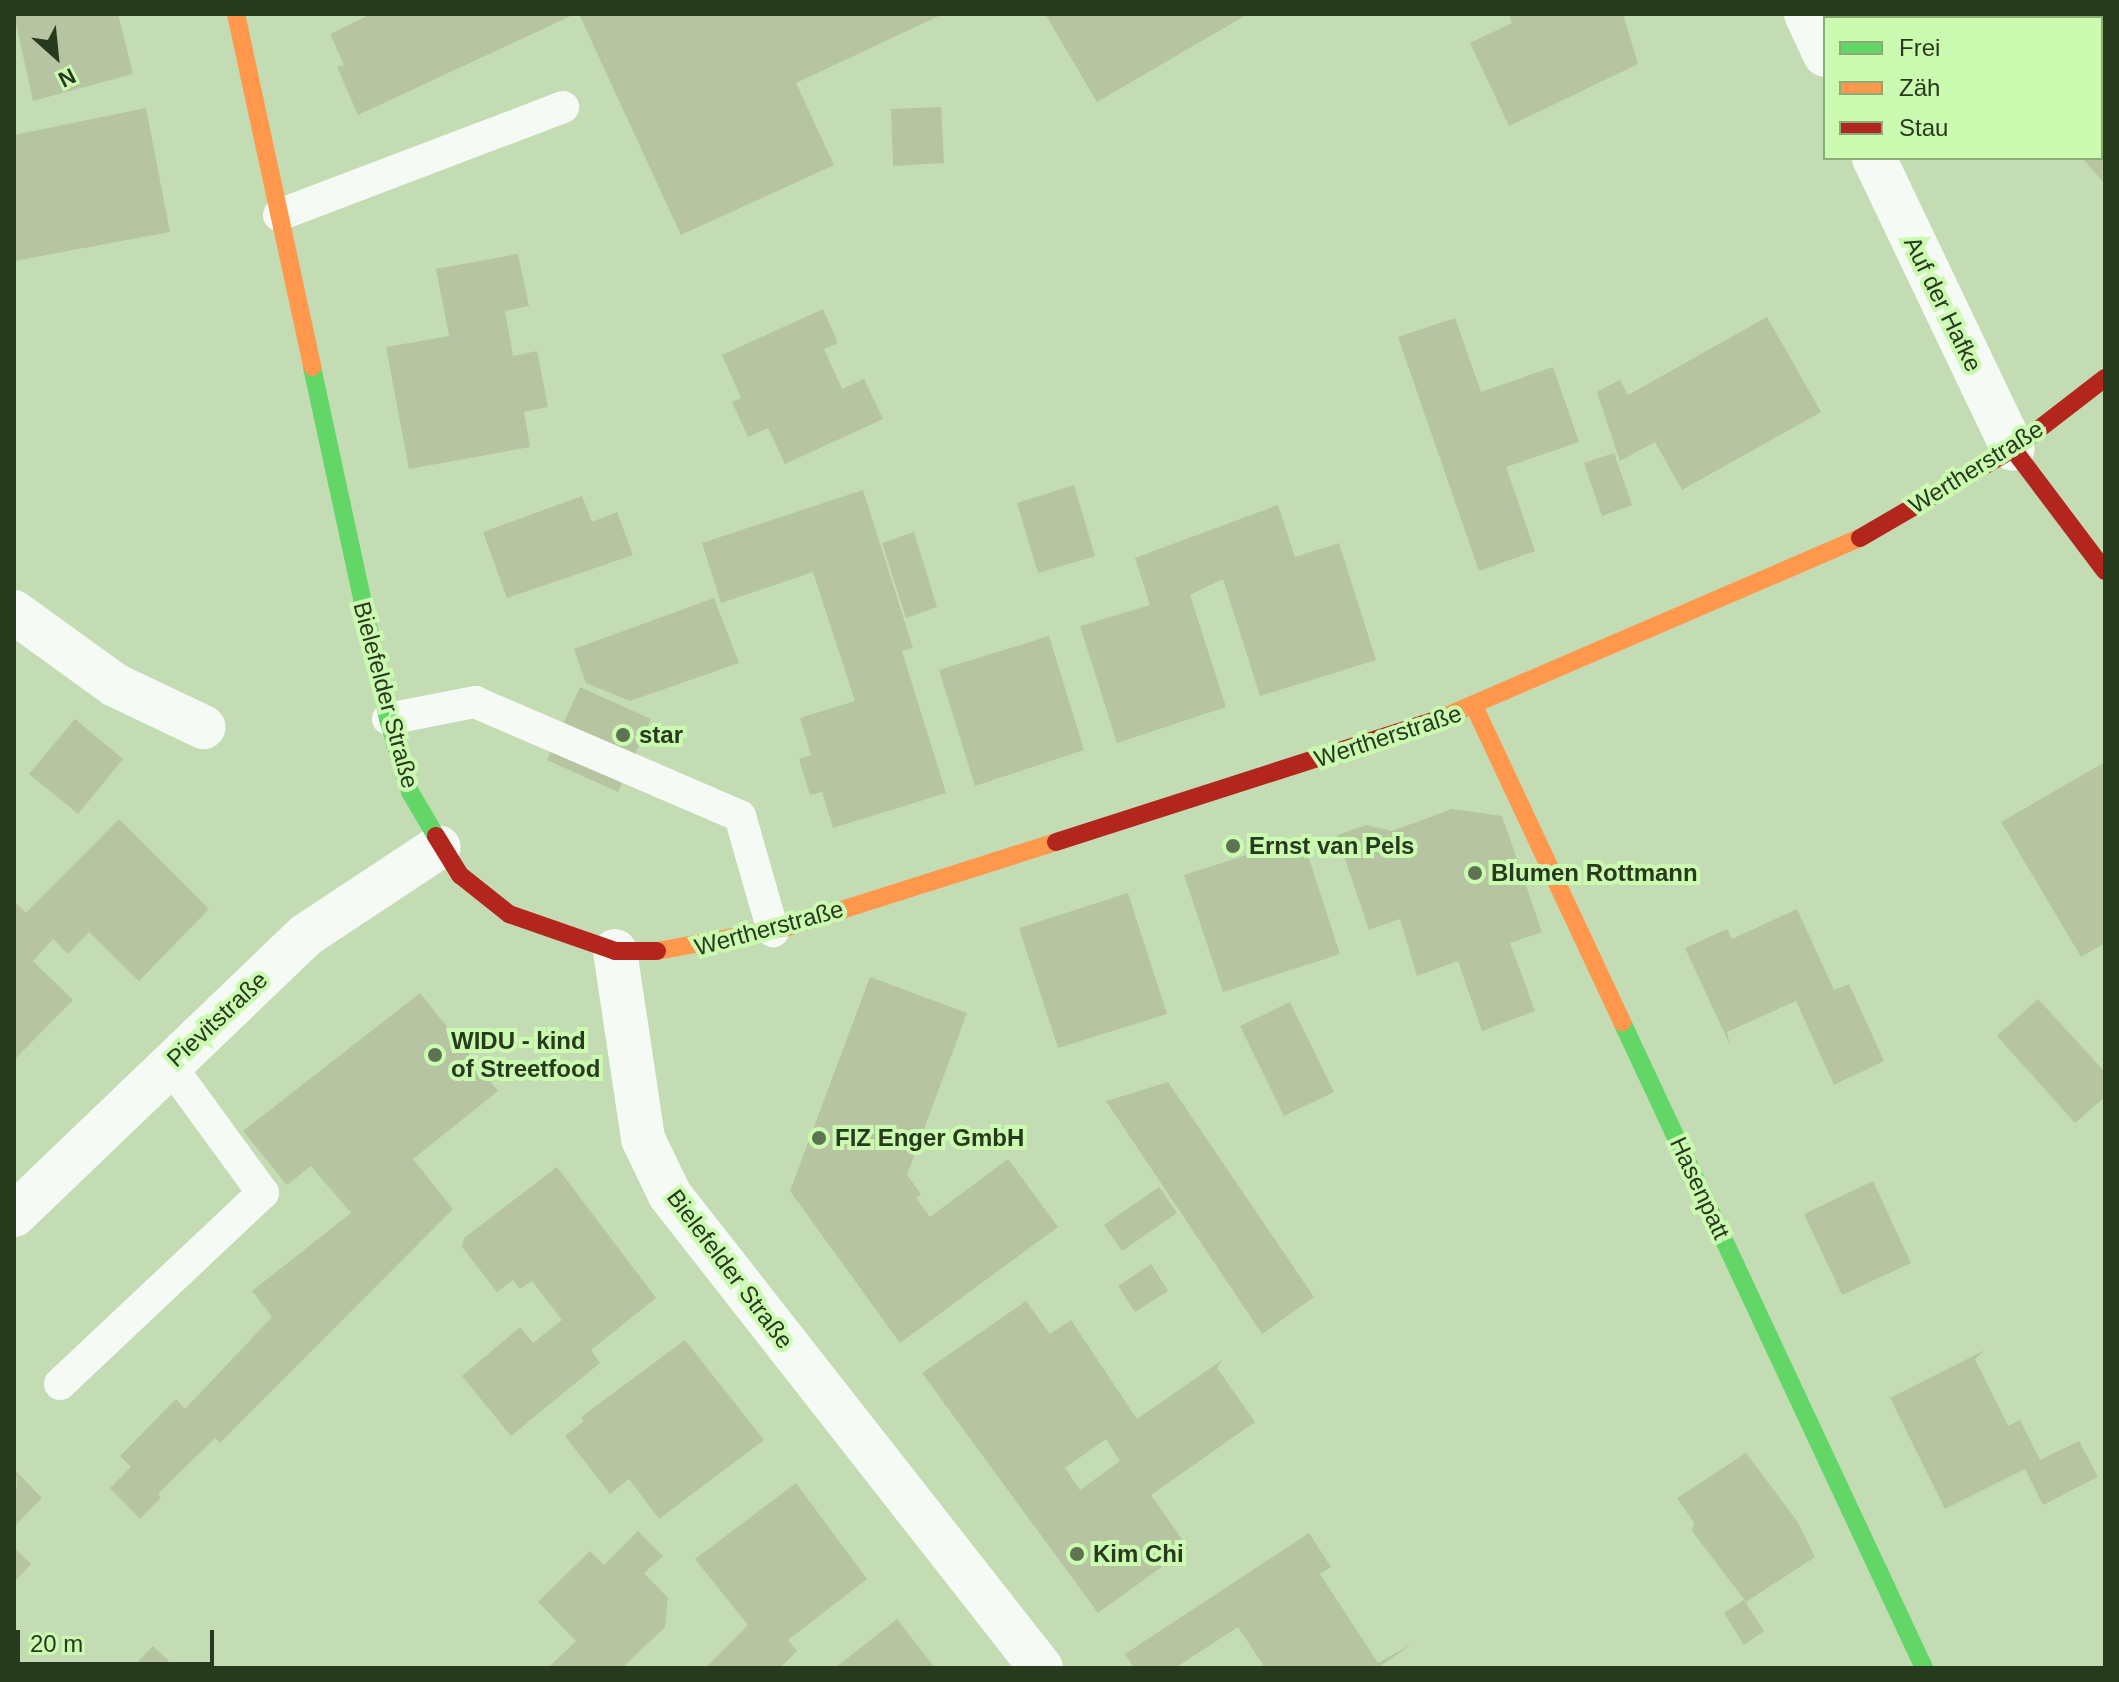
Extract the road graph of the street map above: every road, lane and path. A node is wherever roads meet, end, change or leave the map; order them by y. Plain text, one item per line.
1 (236, 14) edge
2 (1806, 14) edge
3 (1823, 51) edge
4 (563, 107) dead end
5 (1875, 160) edge
6 (279, 215) junction
7 (2105, 378) edge
8 (2013, 449) junction
9 (2105, 571) edge
10 (14, 612) edge
11 (1475, 708) junction
12 (388, 719) junction
13 (203, 727) dead end
14 (439, 847) junction
15 (773, 931) junction
16 (615, 951) junction
17 (169, 1064) junction
18 (14, 1215) edge
19 (60, 1384) dead end
20 (1041, 1668) edge
21 (1924, 1668) edge

1 - 6 main road, Bielefelder Straße
2 - 3 street
4 - 6 lane
5 - 8 street, Auf der Hafke
6 - 12 main road, Bielefelder Straße
7 - 8 main road, Wertherstraße
8 - 9 main road
8 - 11 main road, Wertherstraße
10 - 13 street
11 - 15 main road, Wertherstraße
11 - 21 main road, Hasenpatt
12 - 14 main road, Bielefelder Straße
12 - 15 lane
14 - 16 main road, Bielefelder Straße
14 - 17 street, Pievitstraße
15 - 16 main road, Wertherstraße
16 - 20 street, Bielefelder Straße
17 - 18 street, Pievitstraße
17 - 19 lane

